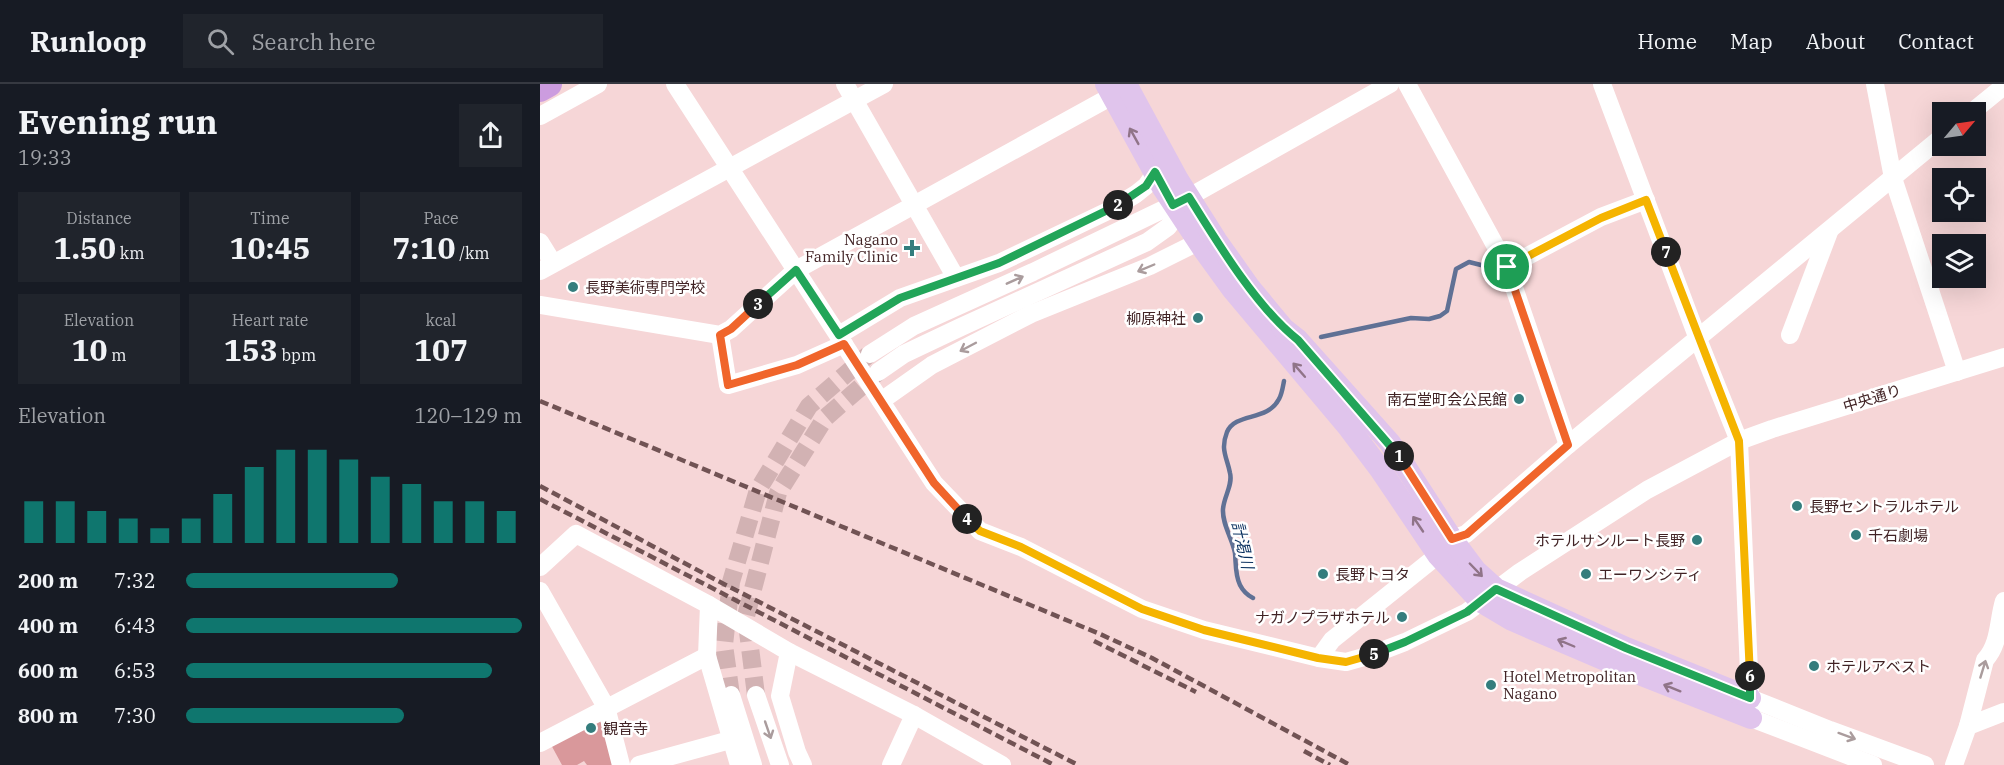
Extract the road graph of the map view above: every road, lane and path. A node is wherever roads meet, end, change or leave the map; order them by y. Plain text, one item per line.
1 (549, 84) edge
2 (598, 84) edge
3 (675, 84) edge
4 (845, 84) edge
5 (884, 84) edge
6 (1390, 84) edge
7 (1407, 84) edge
8 (1602, 84) edge
9 (1875, 84) edge
10 (2004, 86) edge
11 (1114, 88) edge
12 (540, 89) edge
13 (854, 100) junction
14 (1984, 102) edge
15 (540, 116) edge
16 (1932, 145) edge
17 (730, 168) junction
18 (1155, 172) junction
19 (1893, 178) junction
20 (1646, 200) junction
21 (914, 204) junction
22 (1180, 205) junction
23 (1829, 231) junction
24 (540, 242) edge
25 (1198, 242) junction
26 (547, 267) edge
27 (1507, 267) junction
28 (796, 270) junction
29 (956, 278) junction
30 (540, 305) edge
31 (1790, 334) dead end
32 (720, 335) junction
33 (842, 339) junction
34 (1698, 339) junction
35 (870, 354) tunnel mouth
36 (2004, 357) edge
37 (878, 372) tunnel mouth
38 (1957, 372) junction
39 (881, 401) junction
40 (1739, 441) junction
41 (1568, 445) junction
42 (1445, 547) junction
43 (540, 567) edge
44 (540, 591) edge
45 (1488, 595) junction
46 (2004, 601) edge
47 (709, 605) junction
48 (789, 652) junction
49 (707, 656) junction
50 (1318, 658) junction
51 (731, 695) tunnel mouth
52 (756, 695) tunnel mouth
53 (606, 707) junction
54 (2004, 712) edge
55 (914, 715) junction
56 (1792, 715) junction
57 (1756, 719) junction
58 (1968, 726) junction
59 (730, 740) junction
60 (540, 743) edge
61 (621, 765) edge
62 (639, 765) edge
63 (739, 765) edge
64 (753, 765) edge
65 (780, 765) edge
66 (803, 765) edge
67 (891, 765) edge
68 (1002, 765) edge
69 (1873, 765) edge
70 (1925, 765) edge
71 (1954, 765) edge

1 - 12 highway
2 - 15 street
3 - 17 street, 中央通り
4 - 13 street
5 - 13 street
6 - 22 street
7 - 27 street
8 - 20 street
9 - 19 street
10 - 14 street
18 -> 11 main road
11 - 21 street
11 - 22 main road
13 - 17 street
13 - 21 street
16 - 19 street
17 - 26 street
17 - 28 street, 中央通り
18 - 22 main road
18 - 29 street
19 - 23 street
19 - 38 street
20 - 27 street
20 - 34 street
21 - 28 street
21 - 29 street
22 - 25 main road
35 -> 22 street
22 - 37 street
22 - 42 main road
23 - 31 street
23 - 34 street
24 - 26 street
25 -> 39 street
42 -> 25 main road
27 - 41 street
28 - 32 street
28 - 33 street, 中央通り
29 - 33 street
30 - 32 street
32 - 33 street
33 - 39 street, 中央通り
34 - 40 street
34 - 41 street
36 - 38 street, 中央通り
38 - 40 street, 中央通り
39 - 50 street, 中央通り
40 - 45 street, 中央通り
40 - 57 street
41 - 42 street
42 - 45 main road
42 - 50 street
43 - 47 street
44 - 53 street
45 - 50 street, 中央通り
45 - 57 main road
58 -> 46 street
47 - 48 street
47 - 49 street
48 - 55 street
48 - 66 street
49 - 53 street
49 - 59 street
51 - 64 street
52 -> 65 street
53 - 60 street
53 - 61 street
54 - 58 street
55 - 67 street
55 - 68 street
56 - 57 street
56 - 57 street
56 -> 70 street
57 - 69 street
58 - 71 street
59 - 62 street
59 - 63 street

